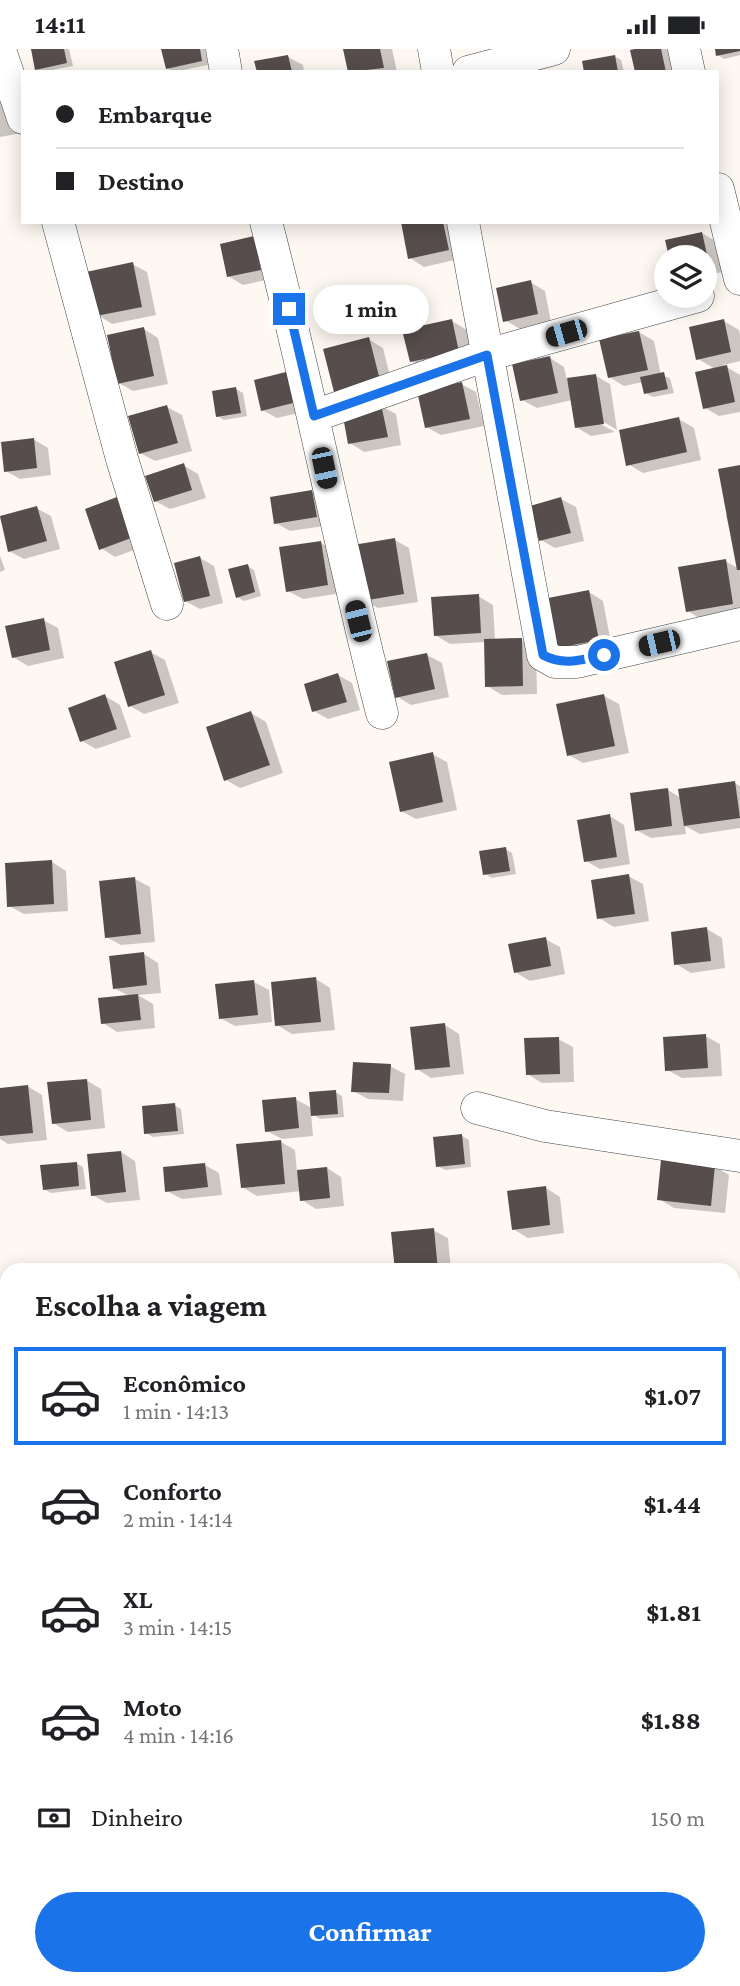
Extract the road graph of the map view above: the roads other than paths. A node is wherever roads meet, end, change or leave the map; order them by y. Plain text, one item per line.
1 (222, 49) edge
2 (434, 49) edge
3 (554, 49) edge
4 (684, 49) edge
5 (0, 50) edge
6 (226, 70) edge
7 (438, 70) edge
8 (475, 70) edge
9 (689, 70) edge
10 (21, 112) edge
11 (719, 194) edge
12 (59, 224) edge
13 (266, 224) edge
14 (463, 224) edge
15 (740, 281) edge
16 (717, 290) edge
17 (655, 308) edge
18 (487, 355) junction
19 (314, 416) junction
20 (167, 604) dead end
21 (740, 624) edge
22 (382, 713) dead end
23 (477, 1108) dead end
24 (740, 1156) edge

1 - 6 street
2 - 7 street
3 - 8 street
4 - 9 street
5 - 10 street
11 - 15 street
12 - 20 street
13 - 19 street
14 - 18 street
15 - 16 street
17 - 18 street
18 - 19 street
18 - 21 street
19 - 22 street
23 - 24 street

